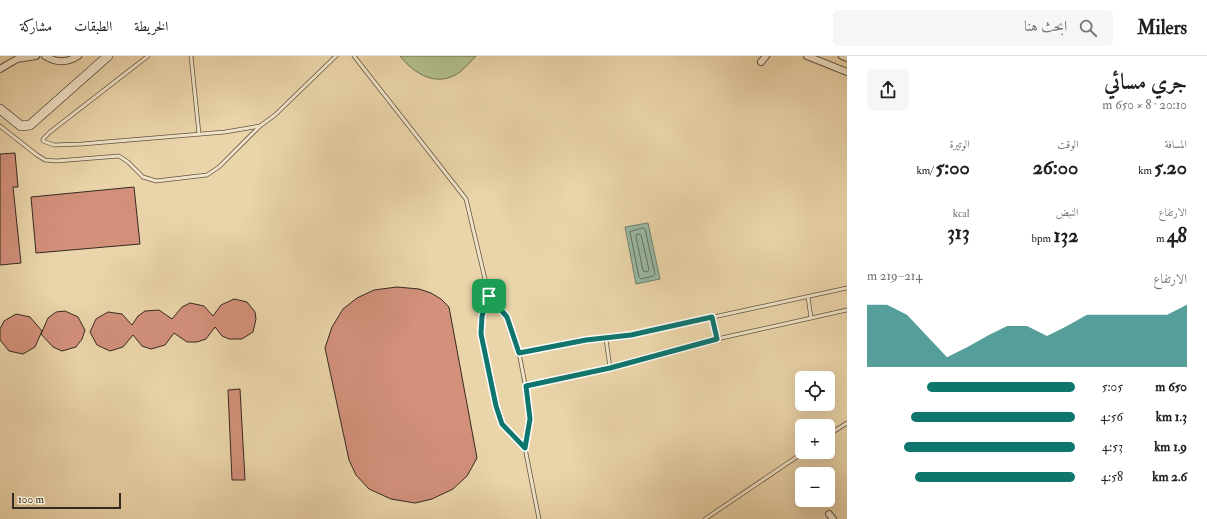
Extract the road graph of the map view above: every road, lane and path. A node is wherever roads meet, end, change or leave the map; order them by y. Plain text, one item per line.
1 (36, 56) edge
2 (45, 56) edge
3 (78, 56) edge
4 (108, 56) edge
5 (148, 56) edge
6 (191, 56) edge
7 (336, 56) edge
8 (354, 56) edge
9 (766, 56) edge
10 (807, 56) edge
11 (842, 56) edge
12 (847, 58) edge
13 (761, 62) dead end
14 (0, 69) edge
15 (847, 72) edge
16 (0, 109) edge
17 (0, 126) edge
18 (260, 126) junction
19 (200, 134) junction
20 (847, 288) edge
21 (489, 296) junction
22 (808, 297) junction
23 (847, 310) edge
24 (712, 317) junction
25 (811, 318) junction
26 (606, 338) junction
27 (717, 339) junction
28 (519, 353) junction
29 (610, 368) junction
30 (526, 386) junction
31 (847, 422) edge
32 (835, 431) edge
33 (525, 448) junction
34 (795, 458) edge
35 (539, 519) edge
36 (706, 519) edge

1 - 14 street
2 - 3 street
4 - 16 street
5 - 19 lane
6 - 19 lane
7 - 18 lane
8 - 21 lane
9 - 13 street
10 - 15 street
11 - 12 street
17 - 18 lane
18 - 19 lane
20 - 22 lane
21 - 28 lane
21 - 33 lane
22 - 24 lane
22 - 25 lane
23 - 25 lane
24 - 26 lane
24 - 27 lane
25 - 27 lane
26 - 28 lane
26 - 29 lane
27 - 29 lane
28 - 30 lane
29 - 30 lane
30 - 33 lane
31 - 32 lane
33 - 35 lane
34 - 36 lane

